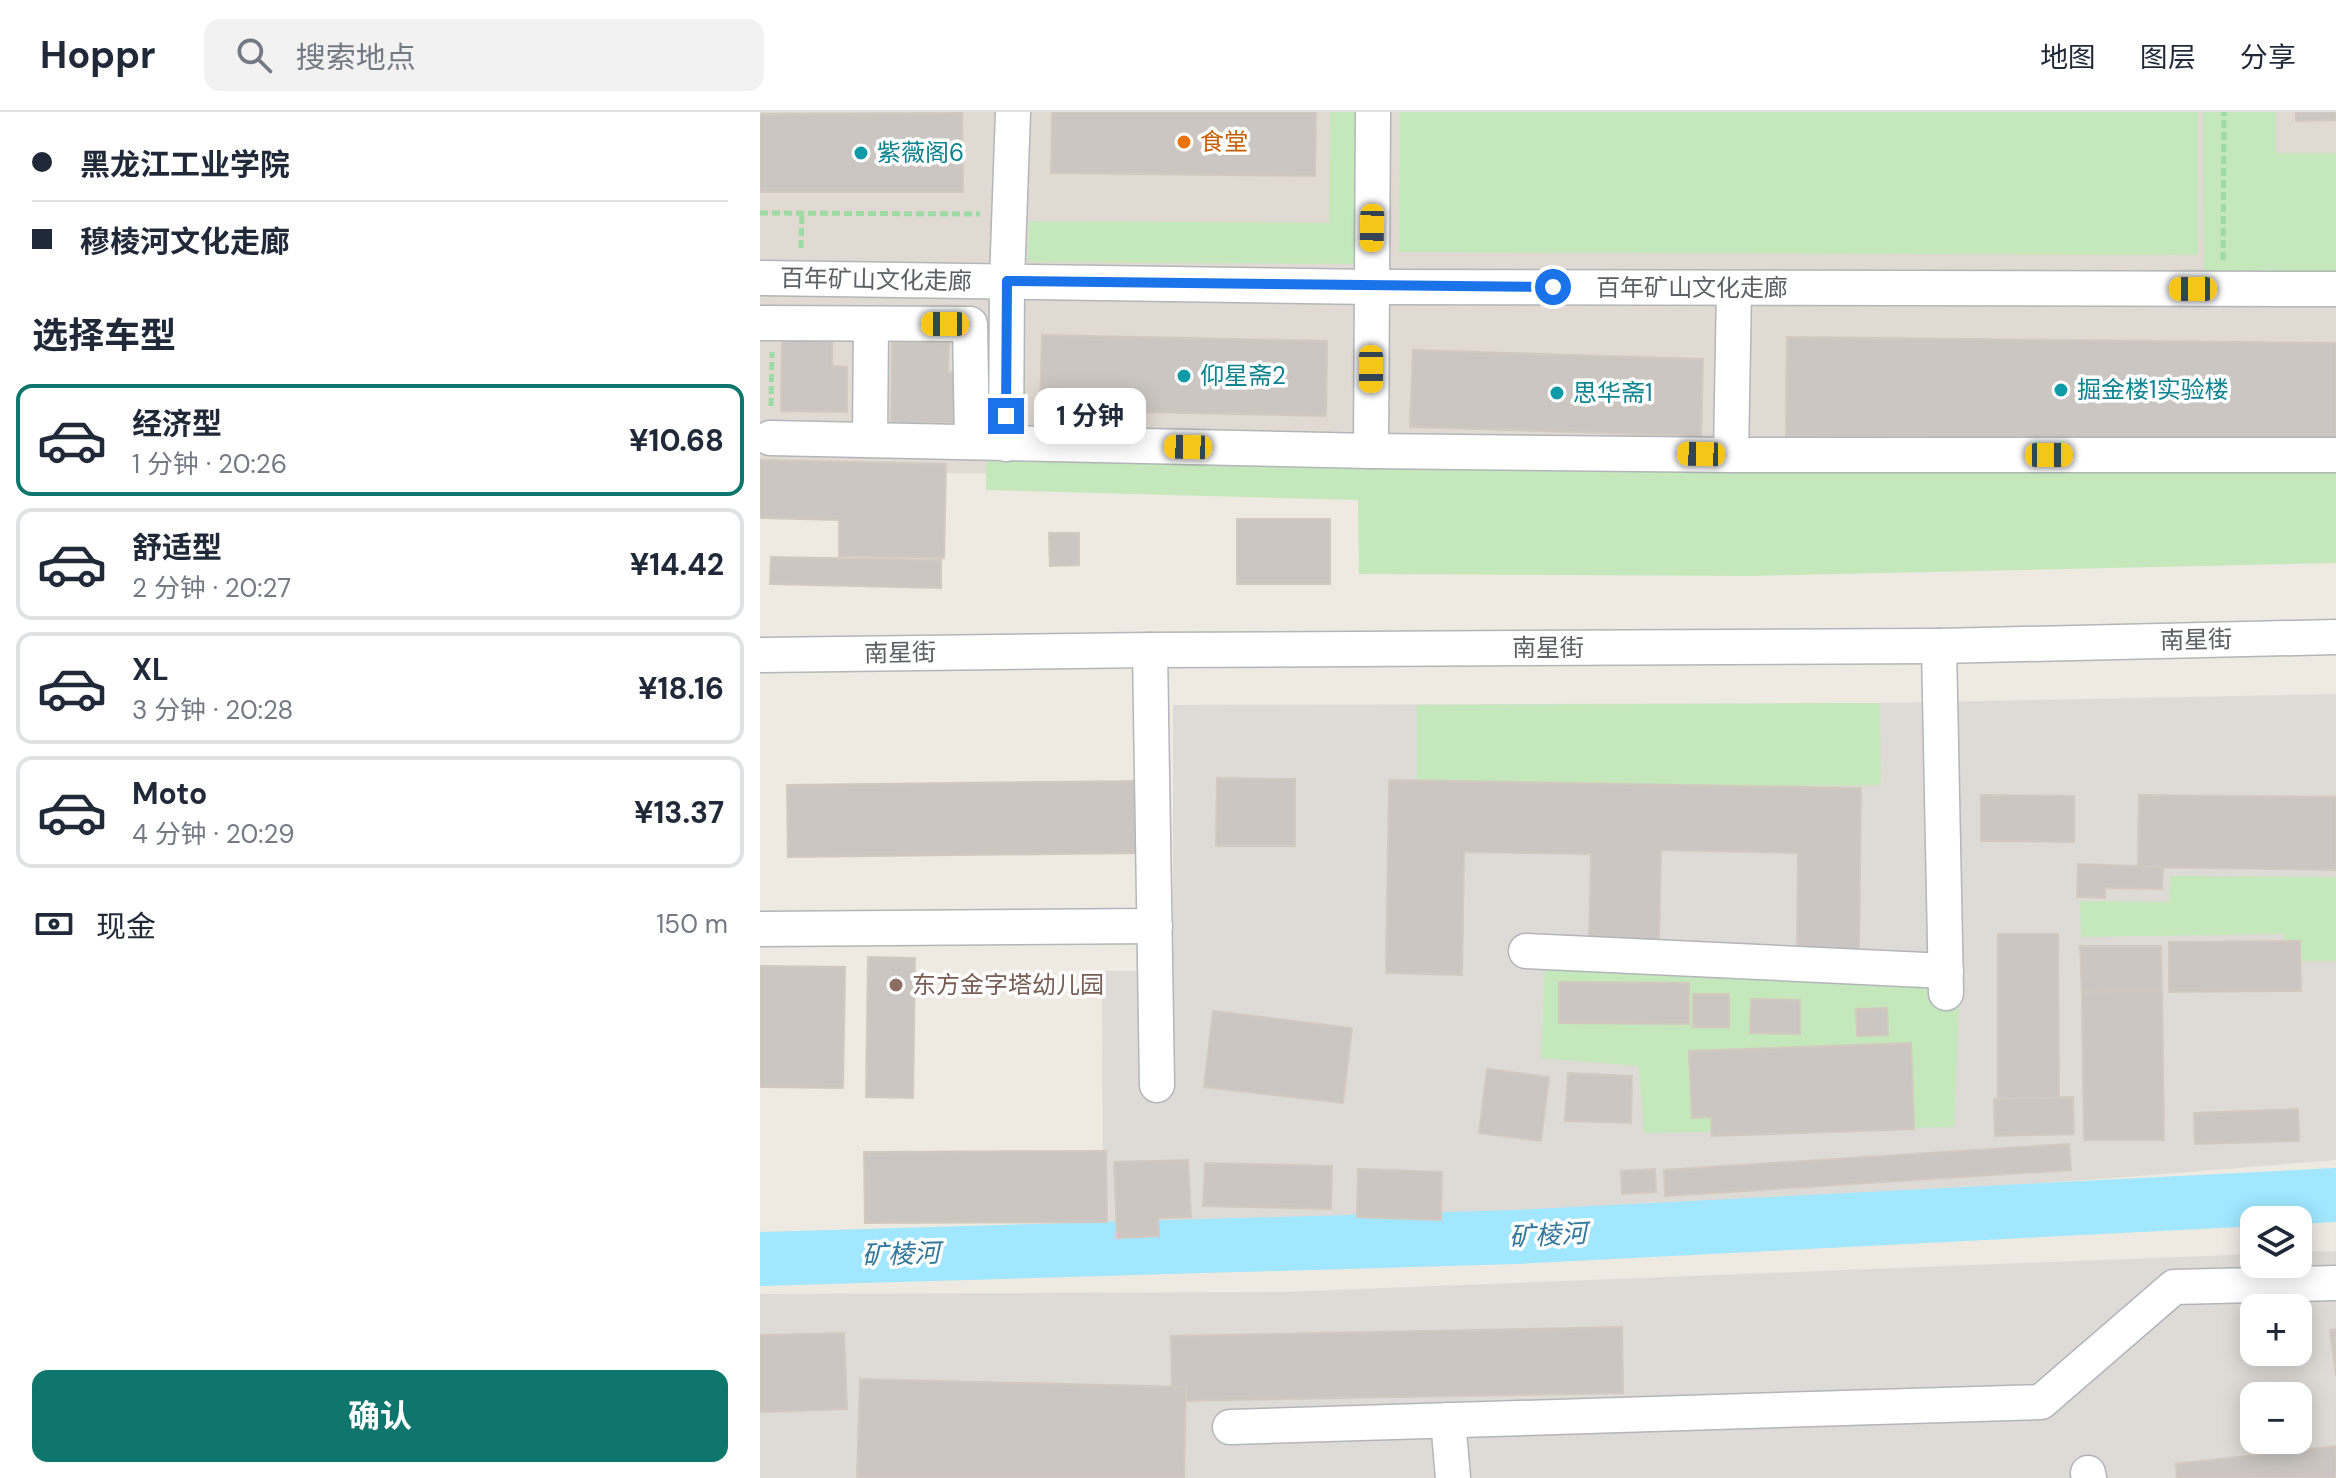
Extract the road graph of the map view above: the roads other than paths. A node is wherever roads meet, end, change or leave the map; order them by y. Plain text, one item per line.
1 (1013, 112) edge
2 (1373, 112) edge
3 (760, 278) edge
4 (1007, 281) junction
5 (1371, 287) junction
6 (1734, 288) junction
7 (2336, 289) edge
8 (766, 323) edge
9 (871, 324) junction
10 (770, 438) road end
11 (870, 440) junction
12 (972, 442) junction
13 (1006, 444) junction
14 (1371, 451) junction
15 (1731, 455) junction
16 (2336, 455) edge
17 (2336, 637) edge
18 (1939, 646) junction
19 (1150, 650) junction
20 (760, 655) edge
21 (1155, 926) junction
22 (760, 929) edge
23 (1526, 951) dead end
24 (1157, 1085) dead end
25 (2336, 1283) edge
26 (1448, 1420) junction
27 (1230, 1427) dead end
28 (1453, 1478) edge

1 - 4 street
2 - 5 street
3 - 4 street, 百年矿山文化走廊
4 - 5 street, 百年矿山文化走廊
4 - 13 street
5 - 6 street, 百年矿山文化走廊
5 - 14 street
6 - 7 street, 百年矿山文化走廊
6 - 15 street
8 - 9 street
9 - 11 street
9 - 12 street
10 - 11 street
11 - 12 street
12 - 13 street
13 - 14 street
14 - 15 street
15 - 16 street
17 - 18 street, 南星街
18 - 19 street, 南星街
18 - 23 street
19 - 20 street, 南星街
19 - 21 street
21 - 22 street
21 - 24 street
25 - 26 street
26 - 27 street
26 - 28 street

